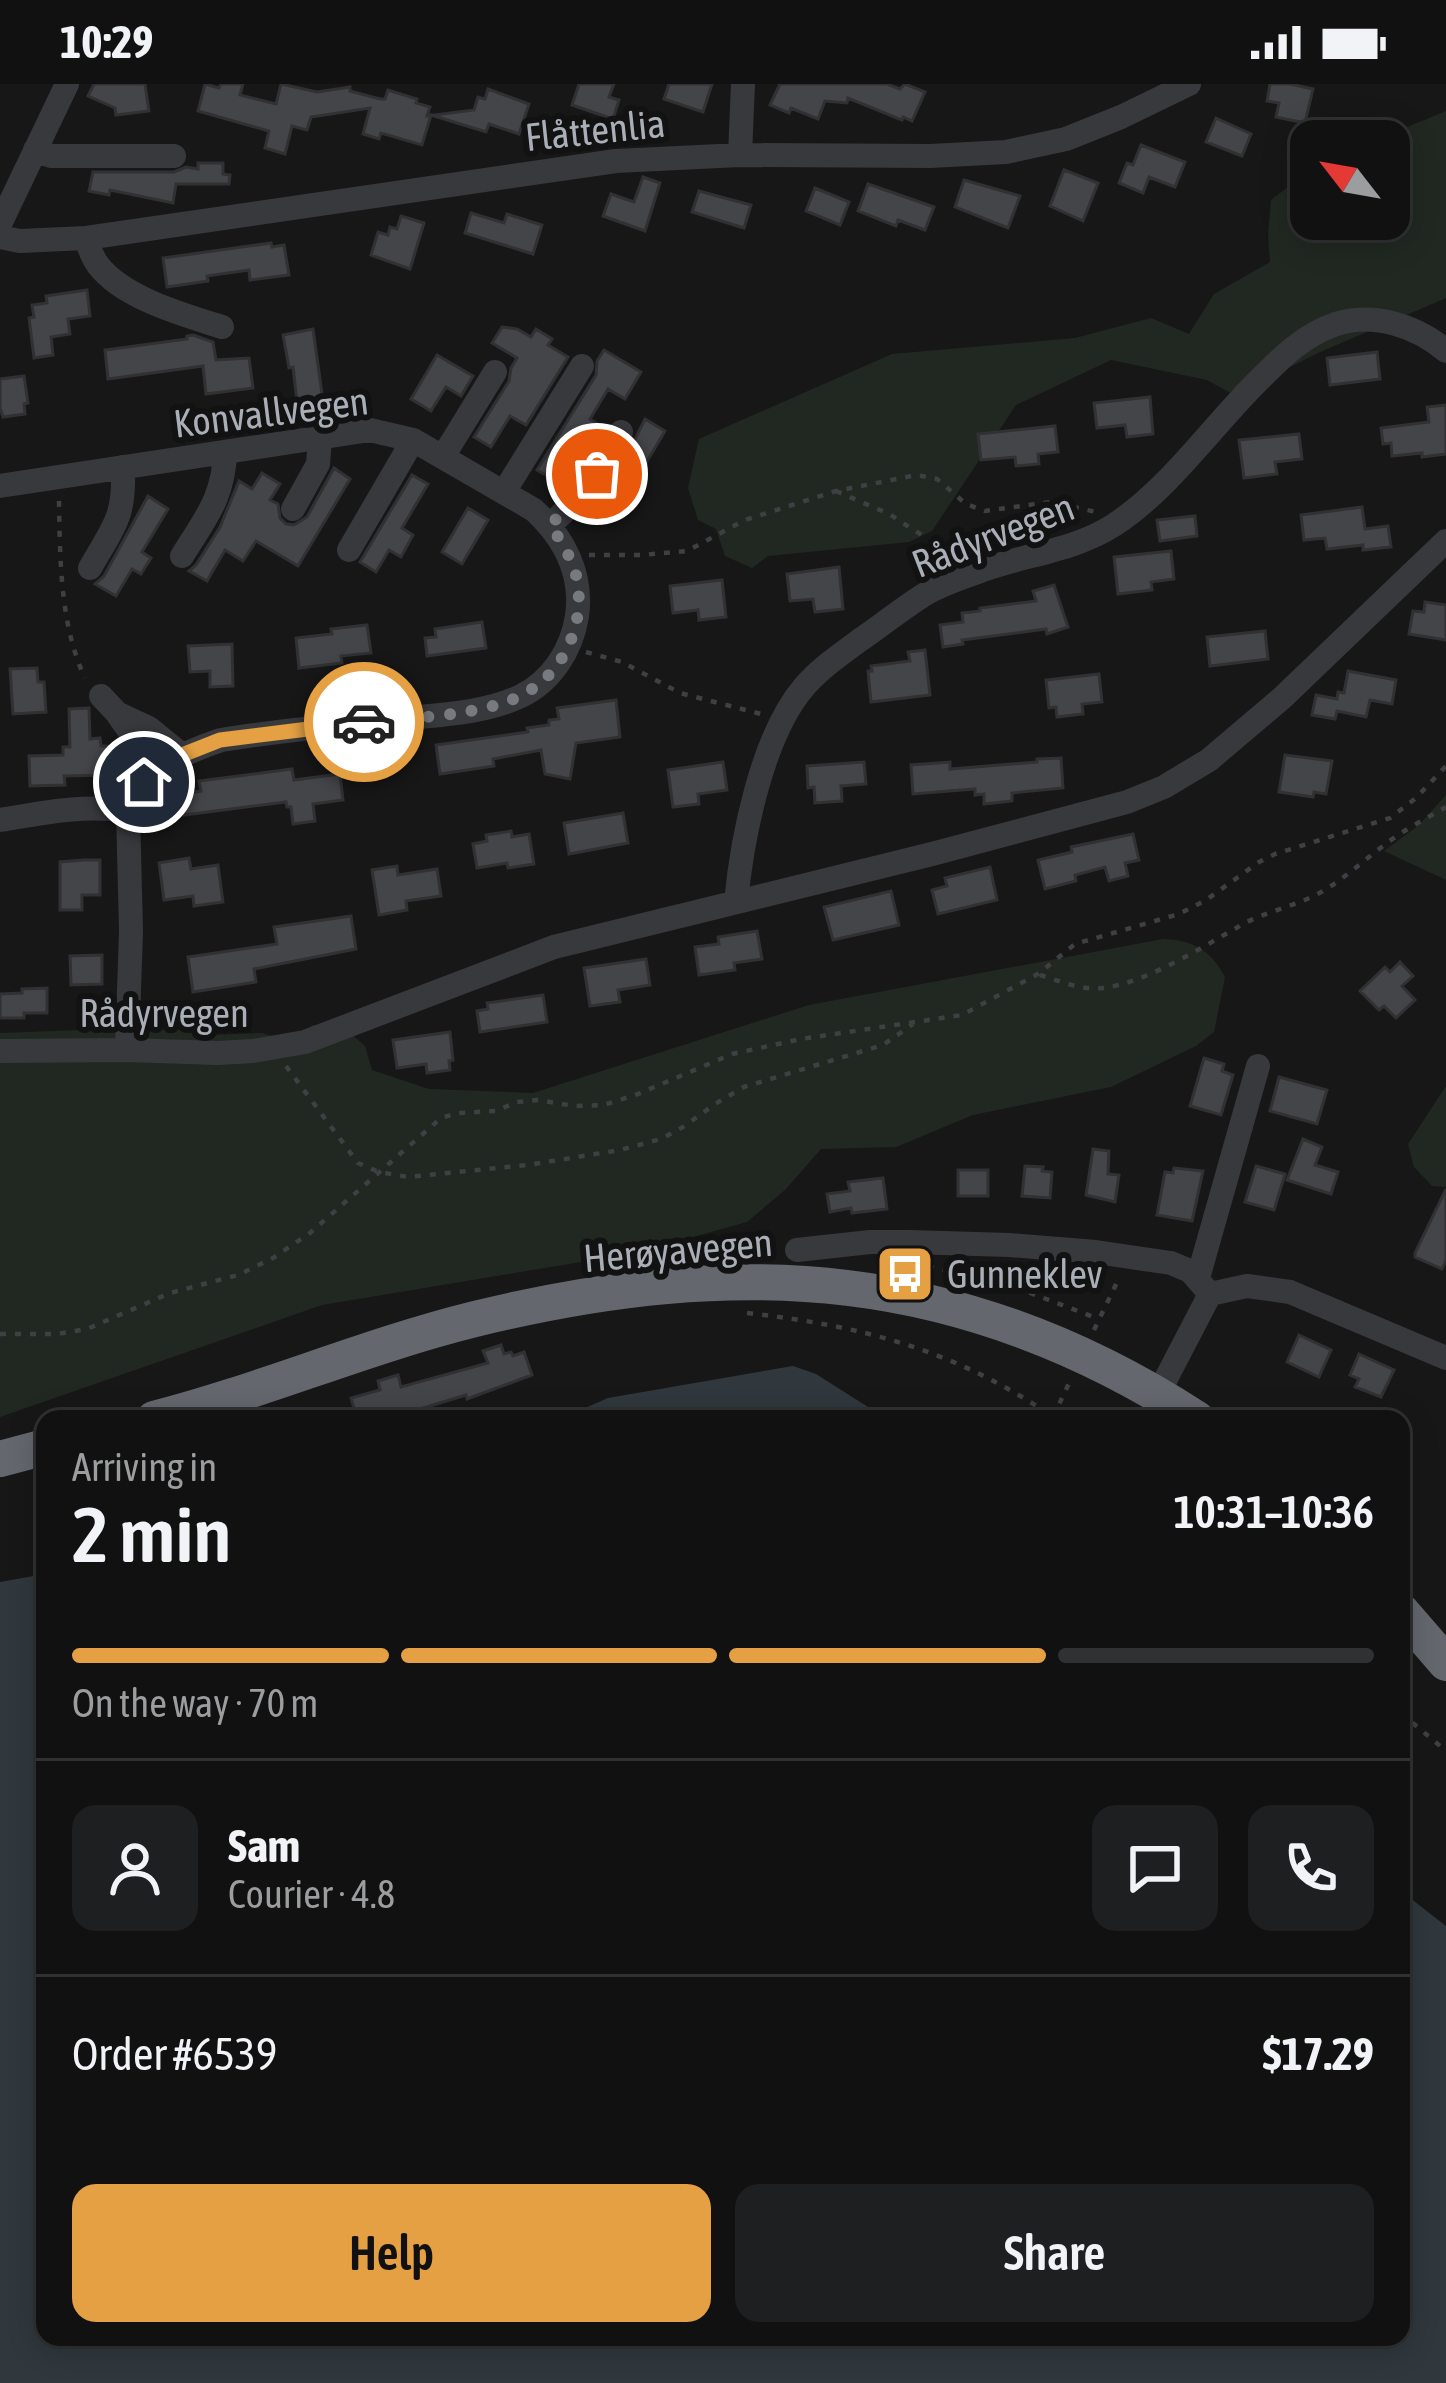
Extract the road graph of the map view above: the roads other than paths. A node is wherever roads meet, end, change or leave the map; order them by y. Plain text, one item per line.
1 (67, 84) edge
2 (743, 84) edge
3 (1178, 87) edge
4 (35, 150) junction
5 (740, 155) junction
6 (175, 156) dead end
7 (9, 181) edge
8 (0, 224) edge
9 (0, 237) edge
10 (86, 238) junction
11 (222, 327) dead end
12 (1446, 351) edge
13 (582, 366) dead end
14 (495, 372) dead end
15 (621, 432) dead end
16 (320, 436) junction
17 (413, 440) junction
18 (225, 452) junction
19 (444, 455) junction
20 (123, 467) junction
21 (0, 486) edge
22 (504, 492) junction
23 (293, 509) dead end
24 (550, 524) junction
25 (1446, 541) edge
26 (349, 550) dead end
27 (182, 556) dead end
28 (90, 568) dead end
29 (182, 755) junction
30 (159, 772) junction
31 (128, 811) junction
32 (0, 820) edge
33 (736, 902) junction
34 (127, 1050) junction
35 (0, 1051) edge
36 (1258, 1066) dead end
37 (797, 1250) dead end
38 (1204, 1286) junction
39 (1446, 1358) edge
40 (1158, 1394) junction
41 (183, 1410) edge
42 (1183, 1410) edge
43 (36, 1449) edge
44 (0, 1459) edge
45 (1410, 1621) edge
46 (1446, 1663) edge

1 - 4 street
2 - 5 street
3 - 5 street, Flåttenlia
4 - 6 street
4 - 7 street
5 - 10 street, Flåttenlia
7 - 8 street
9 - 10 street, Flåttenlia
10 - 11 street
12 - 33 street, Rådyrvegen
13 - 22 street
14 - 19 street
15 - 24 street
16 - 17 street, Konvallvegen
16 - 18 street, Konvallvegen
16 - 23 street
17 - 19 street, Konvallvegen
17 - 26 street
18 - 20 street, Konvallvegen
18 - 27 street
19 - 22 street, Konvallvegen
20 - 21 street, Konvallvegen
20 - 28 street
22 - 24 street, Konvallvegen
24 - 29 street, Konvallvegen
25 - 33 street, Rådyrvegen
29 - 30 street
29 - 30 street
30 - 31 street
31 - 32 street
31 - 34 street
33 - 34 street, Rådyrvegen
34 - 35 street, Rådyrvegen
36 - 38 street
37 - 38 street
38 - 39 street
38 - 40 street
40 - 41 highway, Herøyavegen
40 - 42 highway, Herøyavegen
43 - 44 highway
45 - 46 highway

